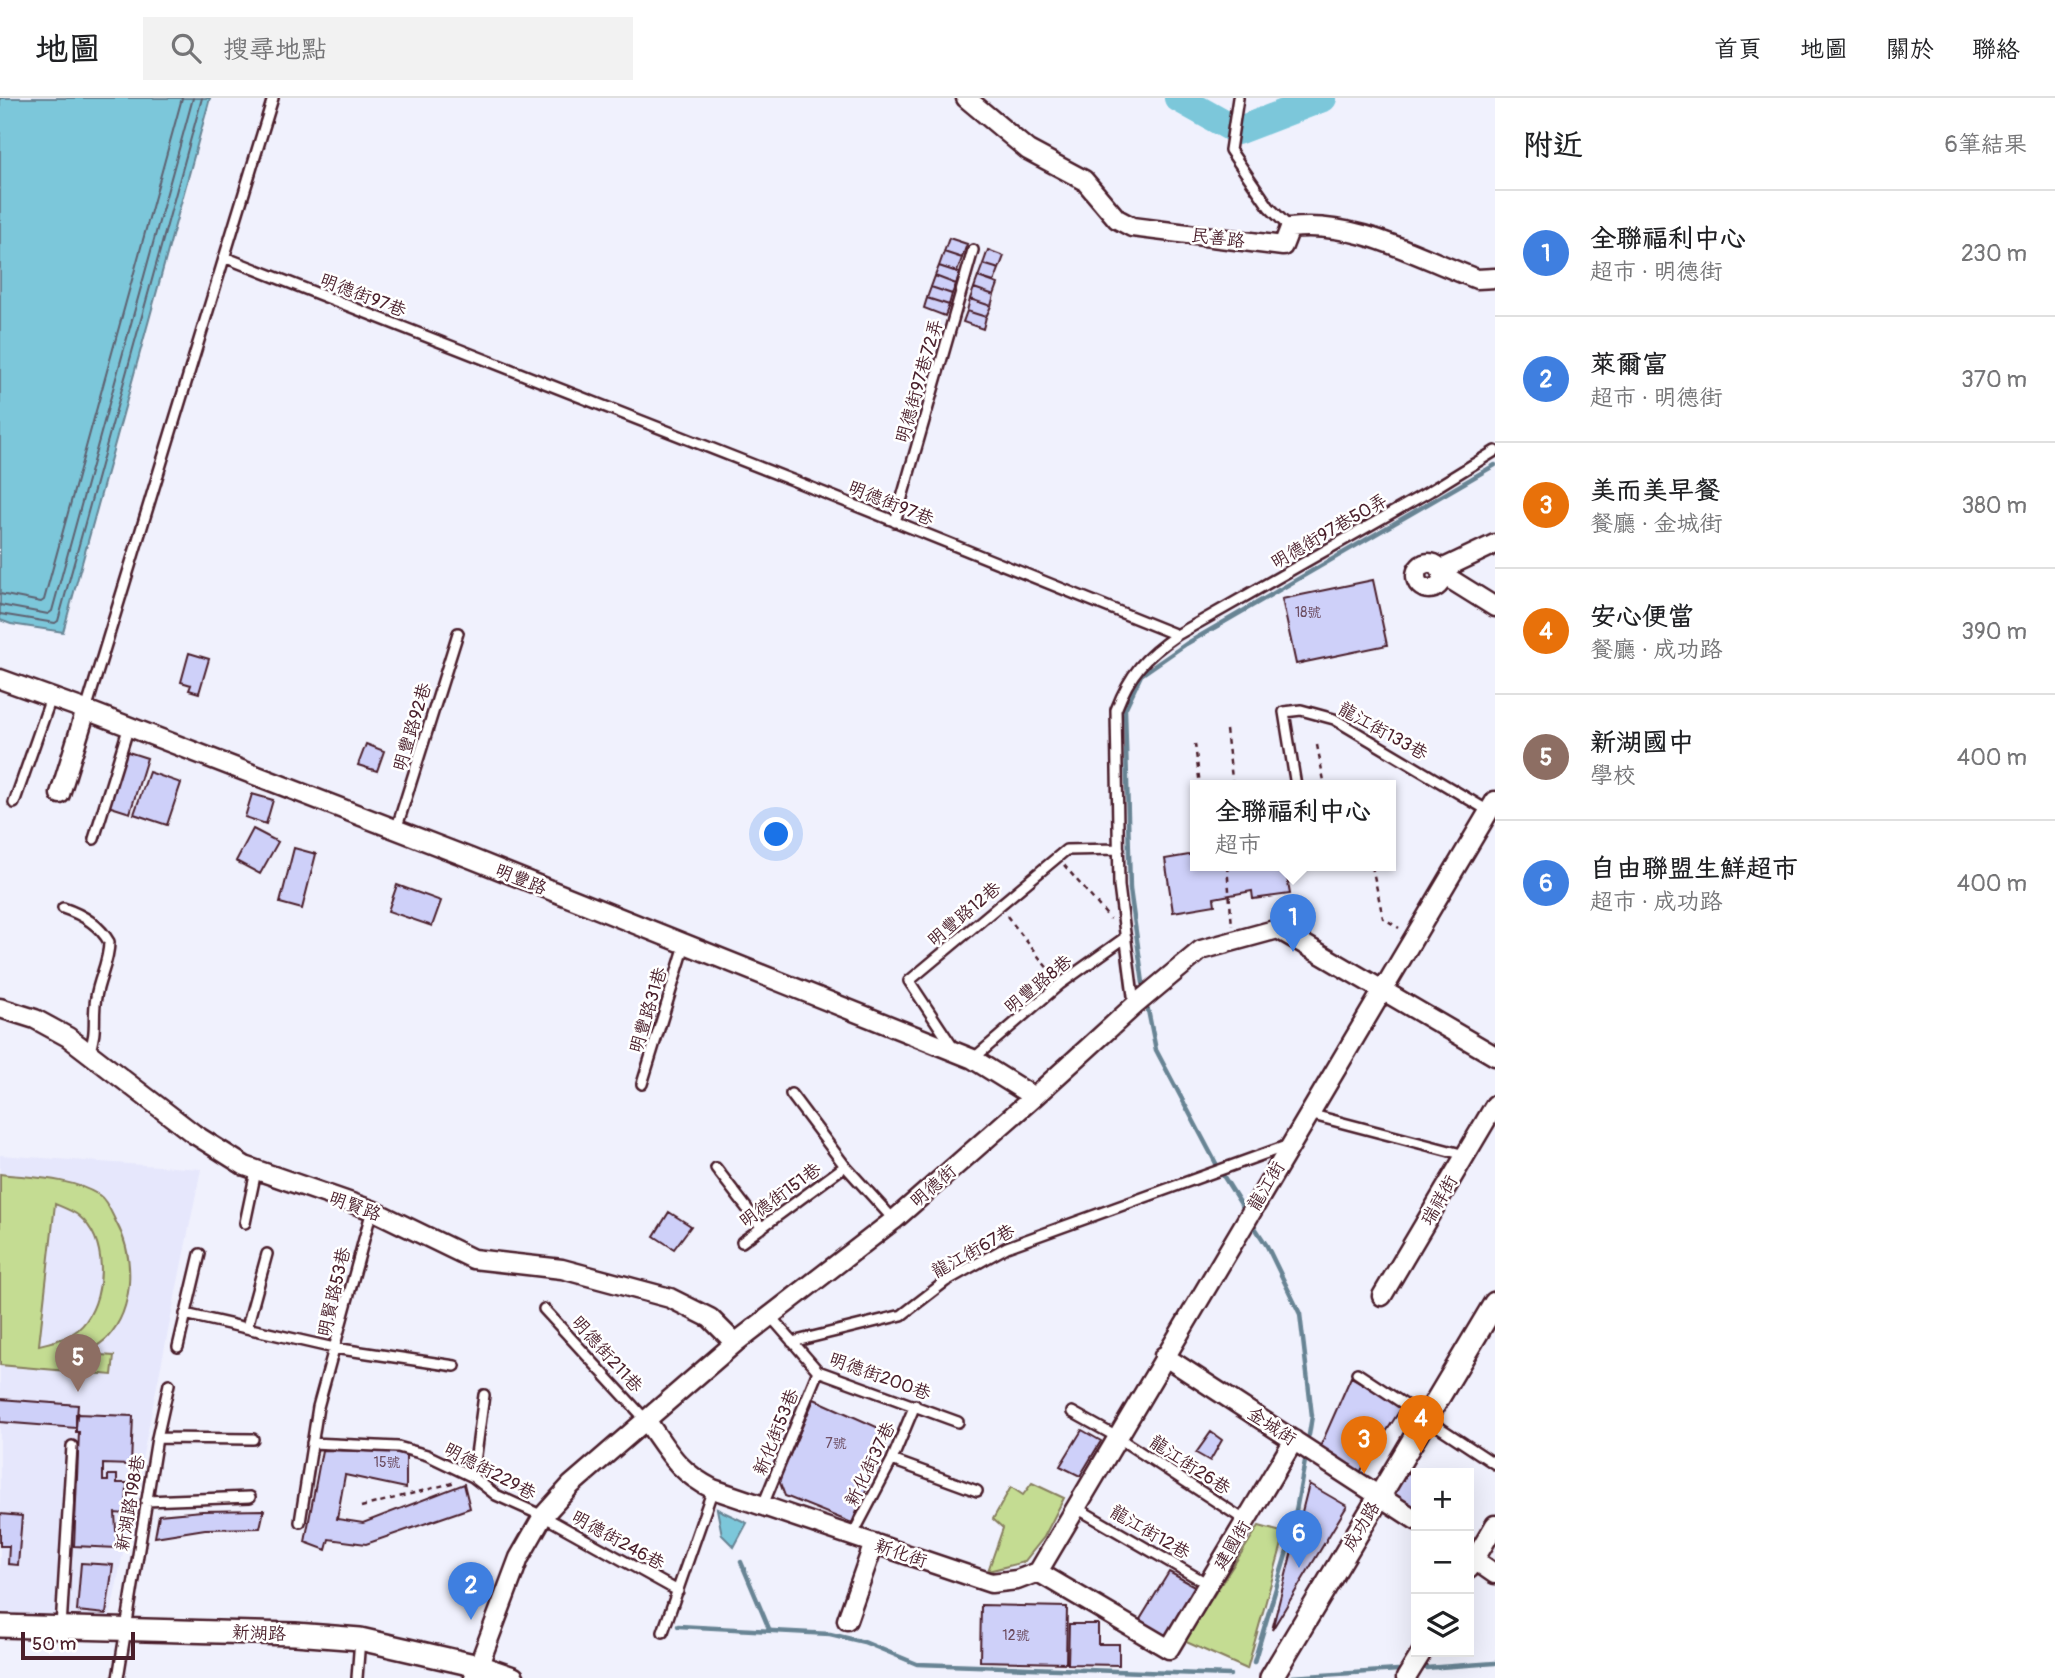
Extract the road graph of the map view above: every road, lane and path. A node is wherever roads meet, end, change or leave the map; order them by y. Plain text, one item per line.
1 (273, 98) edge
2 (966, 98) edge
3 (1238, 98) edge
4 (1290, 228) junction
5 (973, 250) dead end
6 (224, 257) junction
7 (1495, 278) edge
8 (1495, 451) edge
9 (895, 522) junction
10 (1495, 544) edge
11 (1495, 607) edge
12 (458, 633) dead end
13 (1177, 635) junction
14 (0, 679) edge
15 (51, 698) junction
16 (86, 710) junction
17 (129, 726) junction
18 (1226, 730) dead end
19 (1195, 744) dead end
20 (1317, 745) dead end
21 (1199, 780) edge
22 (1232, 780) edge
23 (1295, 780) edge
24 (1324, 780) edge
25 (60, 794) dead end
26 (14, 803) dead end
27 (1493, 809) edge
28 (396, 830) junction
29 (94, 839) dead end
30 (1119, 849) junction
31 (1057, 858) junction
32 (1227, 871) edge
33 (1373, 871) edge
34 (997, 906) junction
35 (63, 908) dead end
36 (1126, 937) junction
37 (1414, 938) junction
38 (1234, 941) junction
39 (685, 945) junction
40 (1060, 984) junction
41 (1383, 990) junction
42 (1135, 1006) junction
43 (0, 1008) edge
44 (89, 1053) junction
45 (965, 1056) junction
46 (1495, 1056) edge
47 (642, 1084) dead end
48 (791, 1094) dead end
49 (1034, 1097) junction
50 (1495, 1105) edge
51 (1309, 1114) junction
52 (1291, 1144) junction
53 (1465, 1155) junction
54 (845, 1166) junction
55 (716, 1168) dead end
56 (256, 1171) junction
57 (372, 1210) junction
58 (894, 1220) junction
59 (245, 1223) dead end
60 (762, 1228) junction
61 (742, 1242) dead end
62 (200, 1254) dead end
63 (267, 1254) dead end
64 (1382, 1296) dead end
65 (1495, 1303) edge
66 (544, 1309) dead end
67 (185, 1314) junction
68 (771, 1317) junction
69 (247, 1327) junction
70 (792, 1342) junction
71 (735, 1343) junction
72 (178, 1347) dead end
73 (334, 1348) junction
74 (1164, 1356) junction
75 (455, 1366) dead end
76 (818, 1371) junction
77 (1357, 1373) dead end
78 (169, 1384) dead end
79 (484, 1395) dead end
80 (915, 1405) junction
81 (1072, 1412) dead end
82 (646, 1420) junction
83 (1425, 1420) junction
84 (958, 1422) dead end
85 (1117, 1437) junction
86 (157, 1438) junction
87 (253, 1439) dead end
88 (1294, 1440) junction
89 (312, 1443) junction
90 (72, 1446) dead end
91 (892, 1460) junction
92 (1495, 1464) edge
93 (473, 1477) junction
94 (713, 1489) junction
95 (977, 1491) dead end
96 (1380, 1495) junction
97 (250, 1497) dead end
98 (146, 1501) junction
99 (763, 1505) junction
100 (361, 1507) dead end
101 (1075, 1507) junction
102 (543, 1516) junction
103 (1411, 1517) edge
104 (1247, 1521) junction
105 (300, 1522) dead end
106 (1495, 1525) edge
107 (852, 1536) junction
108 (874, 1543) junction
109 (1474, 1555) edge
110 (1474, 1563) edge
111 (1038, 1572) junction
112 (1495, 1574) edge
113 (1208, 1584) junction
114 (678, 1591) junction
115 (847, 1620) dead end
116 (0, 1626) edge
117 (61, 1627) junction
118 (125, 1629) junction
119 (663, 1632) dead end
120 (360, 1639) junction
121 (1420, 1657) edge
122 (476, 1672) edge
123 (1411, 1677) edge
124 (118, 1678) edge
125 (357, 1678) edge
126 (513, 1678) edge
127 (1271, 1678) edge

1 - 6 lane
2 - 4 street, 民善路
3 - 4 lane
4 - 7 street
5 - 9 lane, 明德街97巷72弄
6 - 9 lane, 明德街97巷
6 - 16 lane
8 - 13 lane, 明德街97巷50弄
9 - 13 lane, 明德街97巷
10 - 11 street
12 - 28 lane, 明豐路92巷
13 - 30 lane
14 - 15 street, 明豐路
15 - 16 street, 明豐路
15 - 26 lane
16 - 17 street, 明豐路
16 - 25 street
17 - 28 street, 明豐路
17 - 29 lane
18 - 22 path
19 - 21 path
20 - 24 path
23 - 27 lane, 龍江街133巷
27 - 37 street, 龍江街
28 - 39 street, 明豐路
30 - 31 lane, 明豐路12巷
30 - 36 lane
31 - 34 lane, 明豐路12巷
31 - 36 path
32 - 38 path
33 - 37 path
34 - 40 path
34 - 45 lane, 明豐路12巷
35 - 44 lane
36 - 40 lane, 明豐路8巷
36 - 42 lane
37 - 41 street, 龍江街
38 - 41 street, 明德街
38 - 42 street, 明德街
39 - 45 street, 明豐路
39 - 47 lane, 明豐路31巷
40 - 45 lane, 明豐路8巷
41 - 46 street, 明德街
41 - 51 street, 龍江街
42 - 49 street, 明德街
43 - 44 street, 明賢路
44 - 56 street, 明賢路
45 - 49 street, 明豐路
48 - 54 lane
49 - 58 street, 明德街
50 - 53 street, 瑞祥街
51 - 52 street, 龍江街
51 - 53 lane
52 - 70 lane, 龍江街67巷
52 - 74 street, 龍江街
53 - 64 street, 瑞祥街
54 - 58 lane, 明德街151巷
54 - 60 lane, 明德街151巷
55 - 60 lane
56 - 57 street, 明賢路
56 - 59 lane
57 - 71 street, 明賢路
57 - 73 lane, 明賢路53巷
58 - 68 street, 明德街
60 - 61 lane, 明德街151巷
62 - 67 lane
63 - 69 lane
65 - 83 street, 成功路
66 - 82 lane, 明德街211巷
67 - 69 lane
67 - 72 lane
68 - 70 lane, 明德街200巷
68 - 71 street, 明德街
69 - 73 lane
70 - 76 lane, 明德街200巷
71 - 82 street, 明德街
73 - 75 lane, 明賢路53巷
73 - 89 lane
74 - 85 street, 龍江街
74 - 88 street, 金城街
76 - 80 lane, 明德街200巷
76 - 99 lane, 新化街53巷
77 - 83 lane
78 - 86 lane, 新湖路198巷
79 - 93 lane
80 - 84 lane, 明德街200巷
80 - 91 lane, 新化街37巷
81 - 85 lane, 龍江街26巷
82 - 94 street, 新化街
82 - 102 street, 明德街
83 - 92 lane
83 - 96 street, 成功路
85 - 101 street, 龍江街
85 - 104 lane, 龍江街26巷
86 - 87 lane
86 - 98 lane, 新湖路198巷
88 - 96 street, 金城街
88 - 104 street, 建國街
89 - 93 lane, 明德街229巷
89 - 105 lane
90 - 117 lane
91 - 95 lane
91 - 107 lane, 新化街37巷
93 - 100 path
93 - 102 lane, 明德街229巷
94 - 99 street, 新化街
94 - 114 lane
96 - 103 street, 金城街
96 - 127 street, 成功路
97 - 98 lane
98 - 118 lane, 新湖路198巷
99 - 107 street, 新化街
101 - 111 street, 龍江街
101 - 113 lane, 龍江街12巷
102 - 114 lane, 明德街246巷
102 - 122 street, 明德街
104 - 113 street, 建國街
106 - 109 street
107 - 108 street, 新化街
108 - 111 street, 新化街
108 - 115 street
110 - 112 street
111 - 113 street, 建國街
114 - 119 lane
116 - 117 street, 新湖路
117 - 118 street, 新湖路
118 - 120 street, 新湖路
118 - 124 lane, 新湖路198巷
120 - 122 street, 新湖路
120 - 125 lane
121 - 123 street
122 - 126 street, 新湖路

